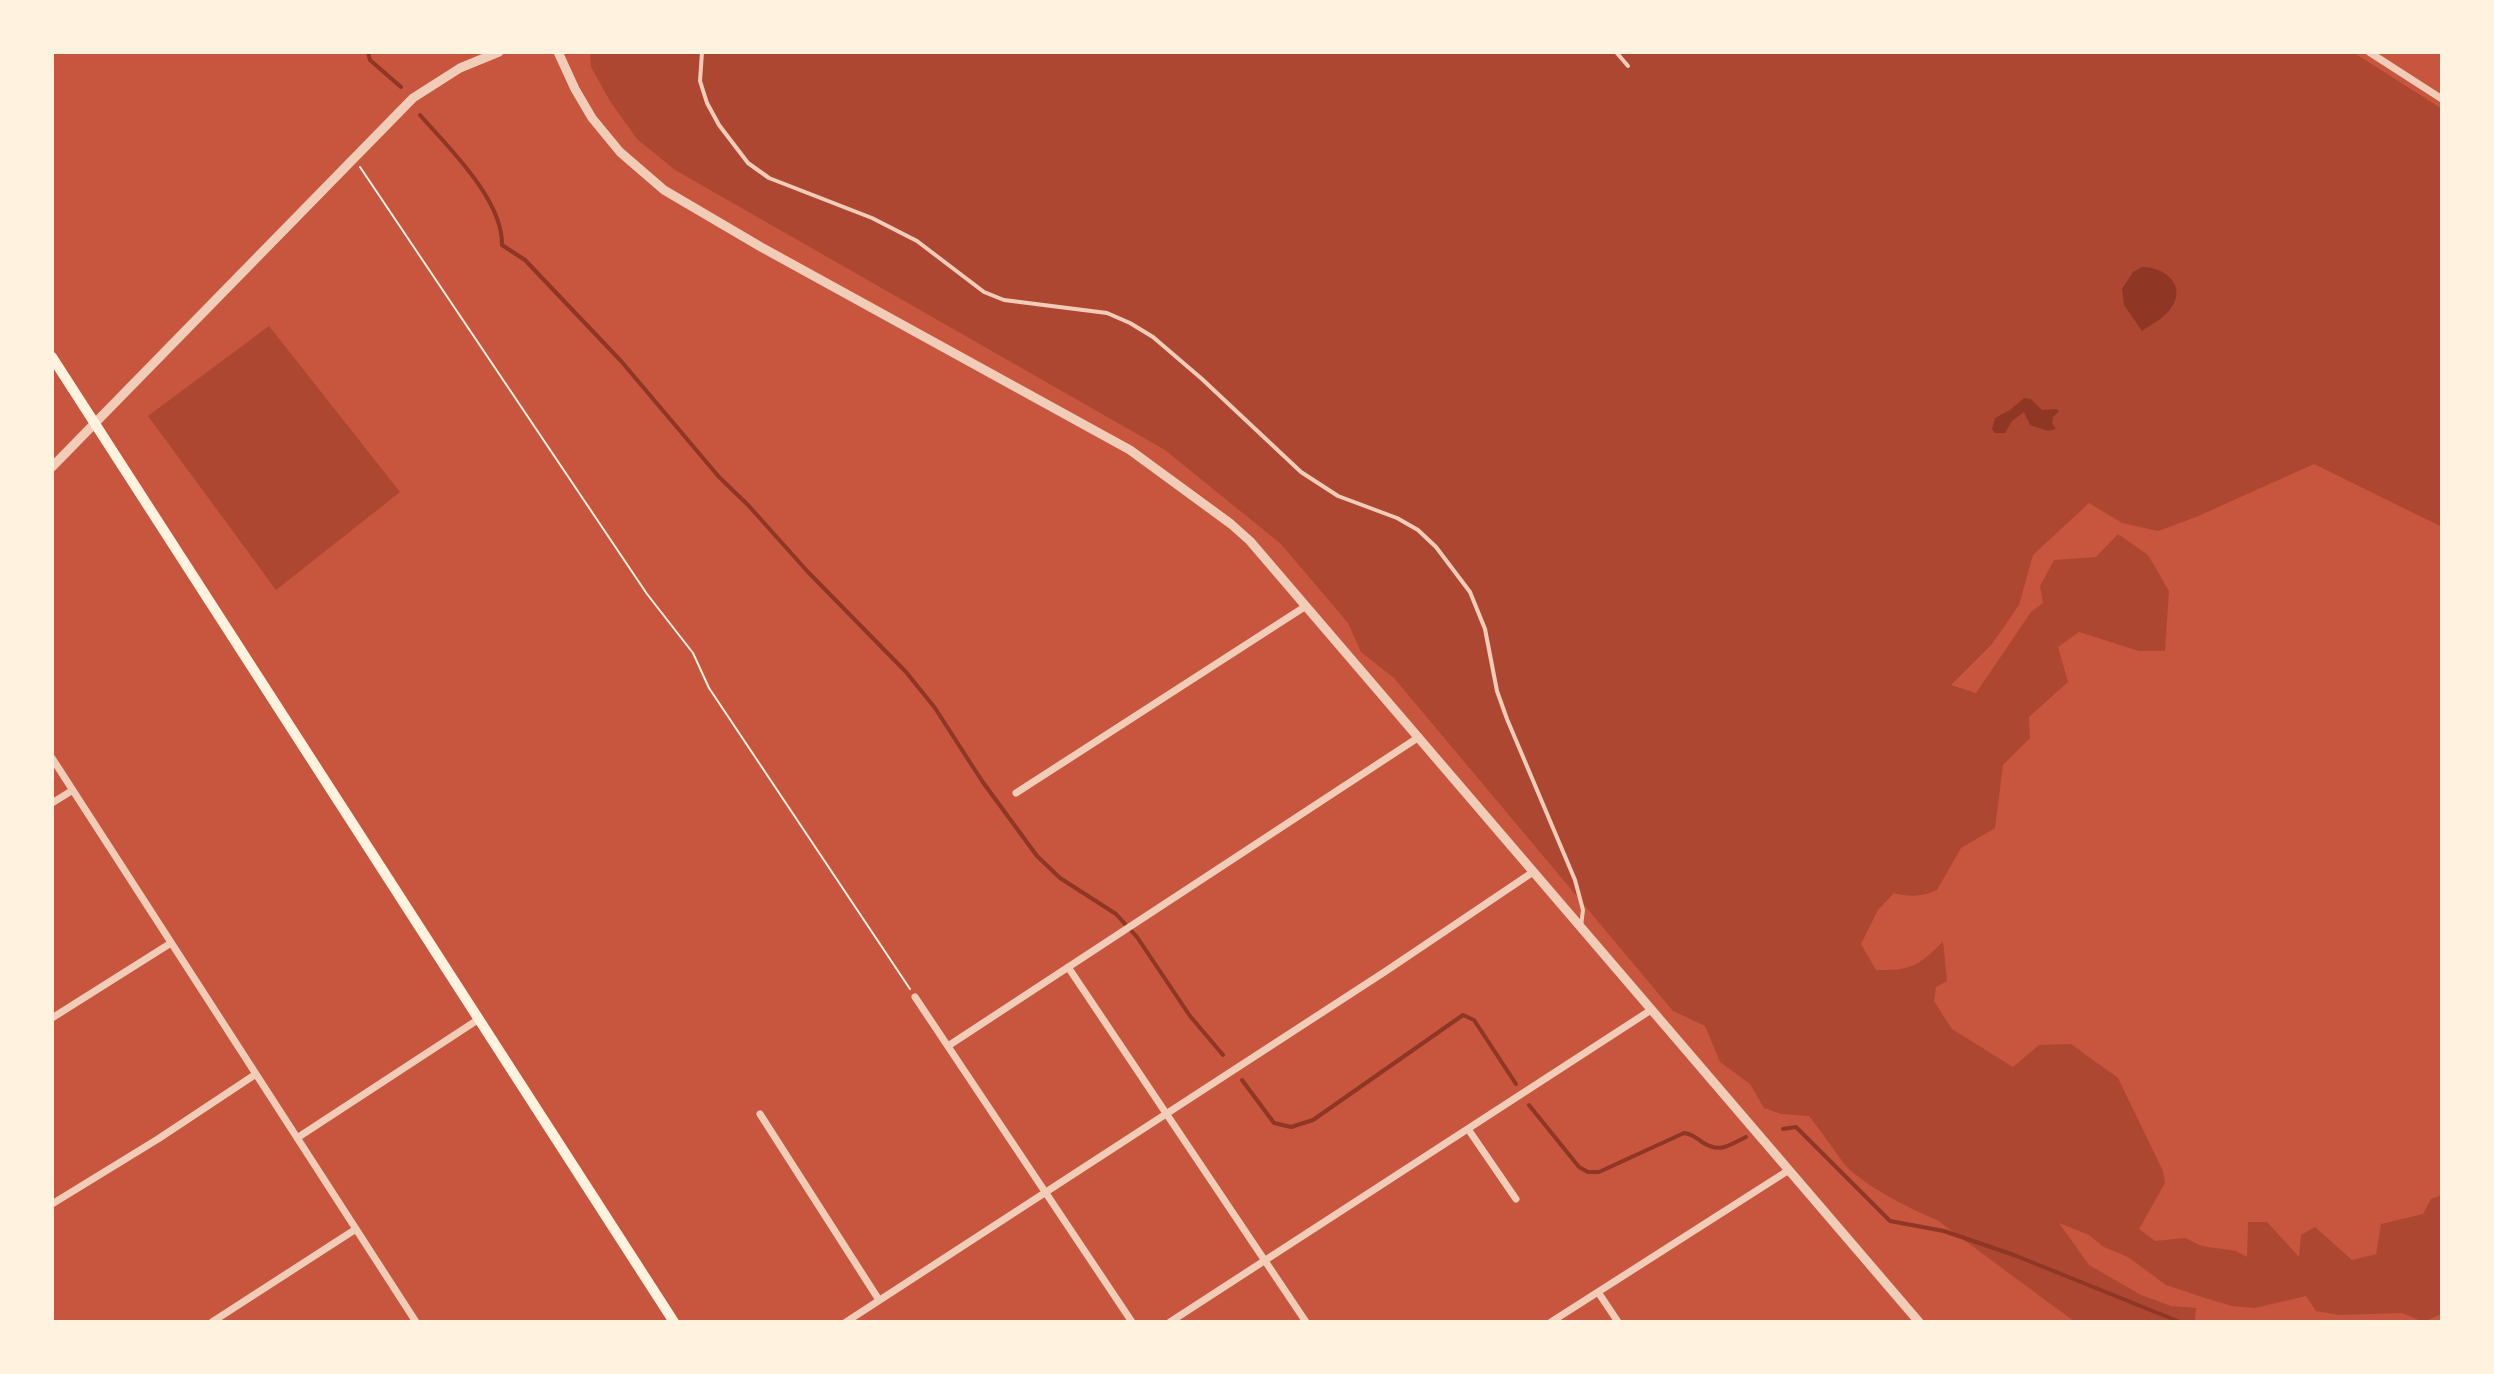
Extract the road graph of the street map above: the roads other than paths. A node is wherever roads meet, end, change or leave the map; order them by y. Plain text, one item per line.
1 (499, 52) edge
2 (558, 52) edge
3 (702, 52) edge
4 (1616, 52) edge
5 (2369, 52) edge
6 (1628, 66) dead end
7 (2442, 99) edge
8 (52, 357) edge
9 (94, 425) junction
10 (52, 467) edge
11 (1306, 606) junction
12 (1419, 737) junction
13 (52, 758) edge
14 (73, 790) junction
15 (1016, 793) dead end
16 (52, 803) edge
17 (1533, 872) junction
18 (1580, 927) junction
19 (171, 943) junction
20 (1068, 967) junction
21 (915, 997) road end
22 (1651, 1010) junction
23 (52, 1018) edge
24 (479, 1019) junction
25 (948, 1046) junction
26 (256, 1074) junction
27 (760, 1114) dead end
28 (1166, 1114) junction
29 (1468, 1129) junction
30 (297, 1138) junction
31 (1789, 1170) junction
32 (1046, 1191) junction
33 (1516, 1199) dead end
34 (52, 1204) edge
35 (356, 1229) junction
36 (1265, 1260) junction
37 (1598, 1292) junction
38 (879, 1300) junction
39 (212, 1322) edge
40 (416, 1322) edge
41 (674, 1322) edge
42 (846, 1322) edge
43 (1132, 1322) edge
44 (1170, 1322) edge
45 (1306, 1322) edge
46 (1551, 1322) edge
47 (1618, 1322) edge
48 (1919, 1322) edge

1 - 9 street
2 - 11 street
3 - 18 lane
4 - 6 lane
5 - 7 street
8 - 9 main road
9 - 10 street
9 - 24 main road
11 - 12 street
11 - 15 street
12 - 17 street
12 - 20 street
13 - 14 street
14 - 16 street
14 - 19 street
17 - 18 street
17 - 28 street
18 - 22 street
19 - 23 street
19 - 26 street
20 - 25 street
20 - 28 street
21 - 25 street
22 - 29 street
22 - 31 street
24 - 30 street
24 - 41 main road
25 - 32 street
26 - 30 street
26 - 34 street
27 - 38 street
28 - 32 street
28 - 36 street
29 - 33 street
29 - 36 street
30 - 35 street
31 - 37 street
31 - 48 street
32 - 38 street
32 - 43 street
35 - 39 street
35 - 40 street
36 - 44 street
36 - 45 street
37 - 46 street
37 - 47 street
38 - 42 street

